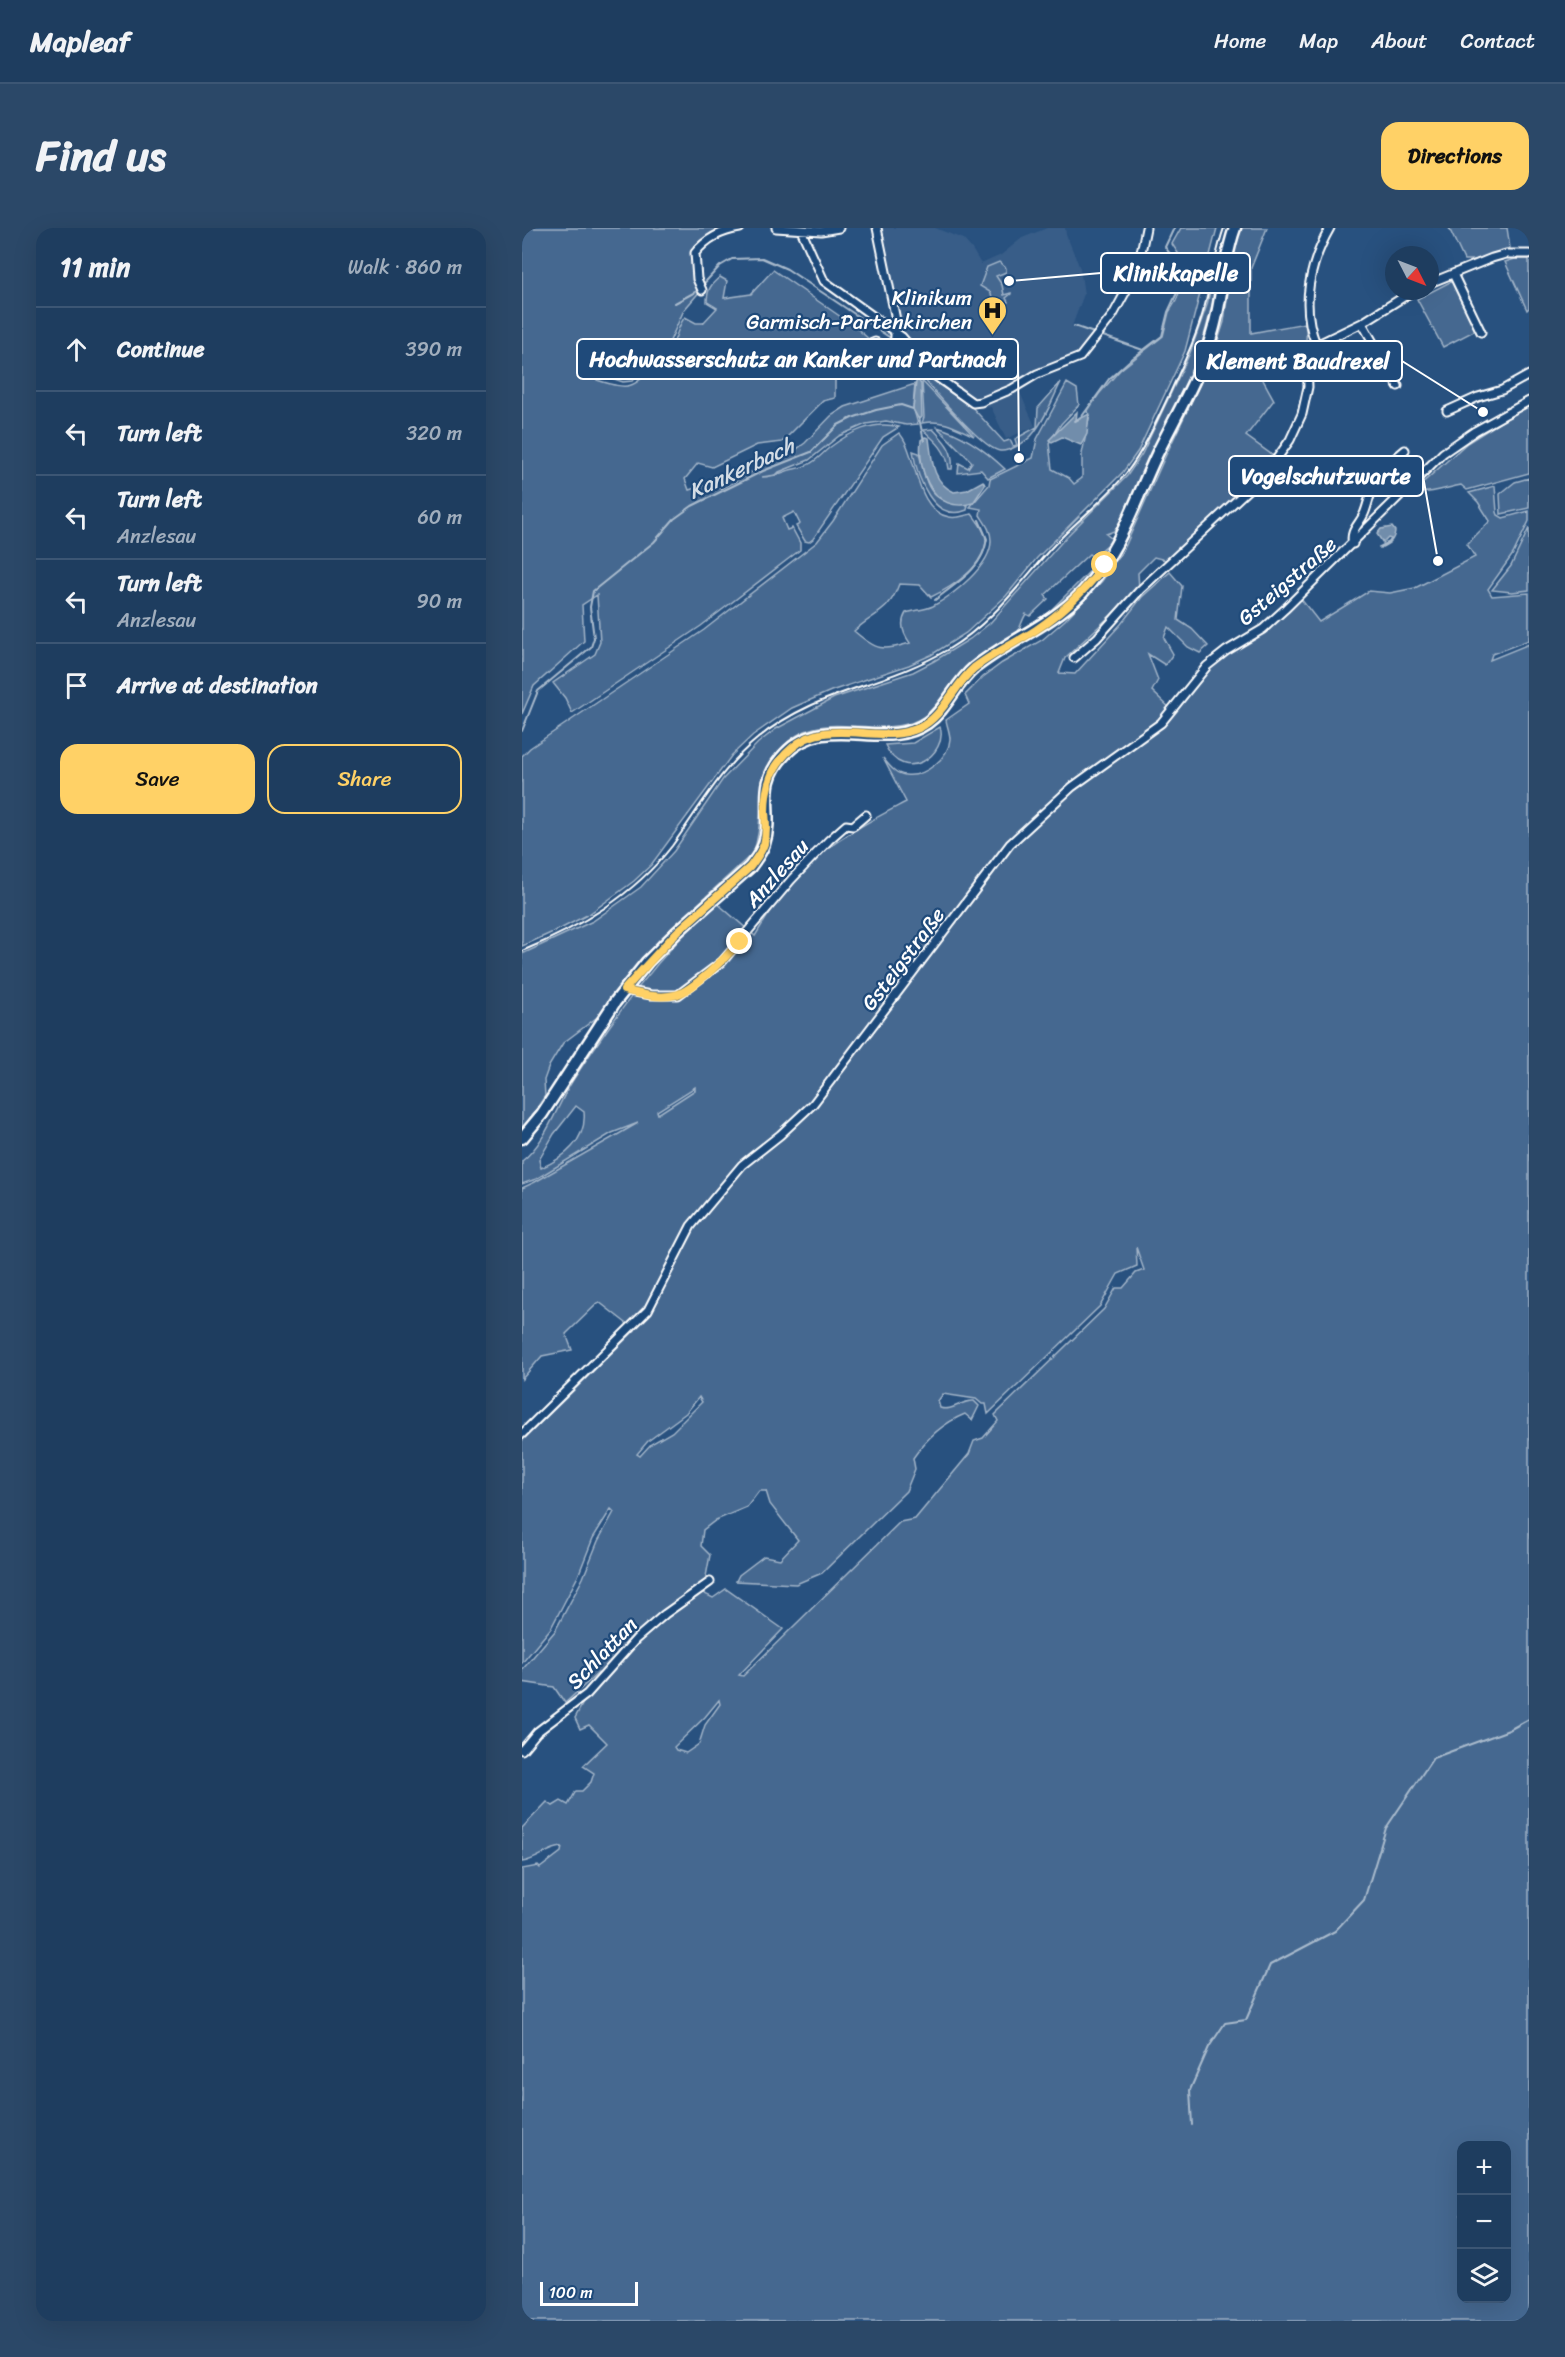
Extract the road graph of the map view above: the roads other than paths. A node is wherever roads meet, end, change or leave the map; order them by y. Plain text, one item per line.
1 (740, 228) edge
2 (776, 228) edge
3 (839, 228) edge
4 (877, 228) edge
5 (1146, 228) edge
6 (1235, 228) edge
7 (1330, 228) edge
8 (801, 230) junction
9 (1529, 254) edge
10 (1453, 274) junction
11 (1439, 279) edge
12 (701, 288) dead end
13 (1399, 300) edge
14 (1362, 323) junction
15 (1481, 332) dead end
16 (895, 334) junction
17 (1316, 344) junction
18 (894, 348) junction
19 (841, 357) dead end
20 (912, 375) dead end
21 (1529, 375) edge
22 (1398, 386) dead end
23 (1529, 400) edge
24 (1447, 411) dead end
25 (1405, 450) dead end
26 (1353, 544) junction
27 (1074, 658) dead end
28 (866, 816) dead end
29 (624, 990) junction
30 (522, 1138) edge
31 (522, 1434) edge
32 (710, 1582) dead end
33 (522, 1750) edge

1 - 12 street
2 - 8 street
3 - 8 street
4 - 16 street
5 - 16 street
6 - 29 main road
7 - 17 street
8 - 16 street
9 - 10 street
10 - 11 street
10 - 15 street
13 - 14 street
14 - 17 street
14 - 22 street
16 - 18 street
17 - 27 street
18 - 19 street
18 - 20 street
21 - 24 street
23 - 26 street, Gsteigstraße
25 - 26 street, Gsteigstraße
26 - 31 street, Gsteigstraße
28 - 29 street, Anzlesau
29 - 30 main road
32 - 33 street, Schlattan

